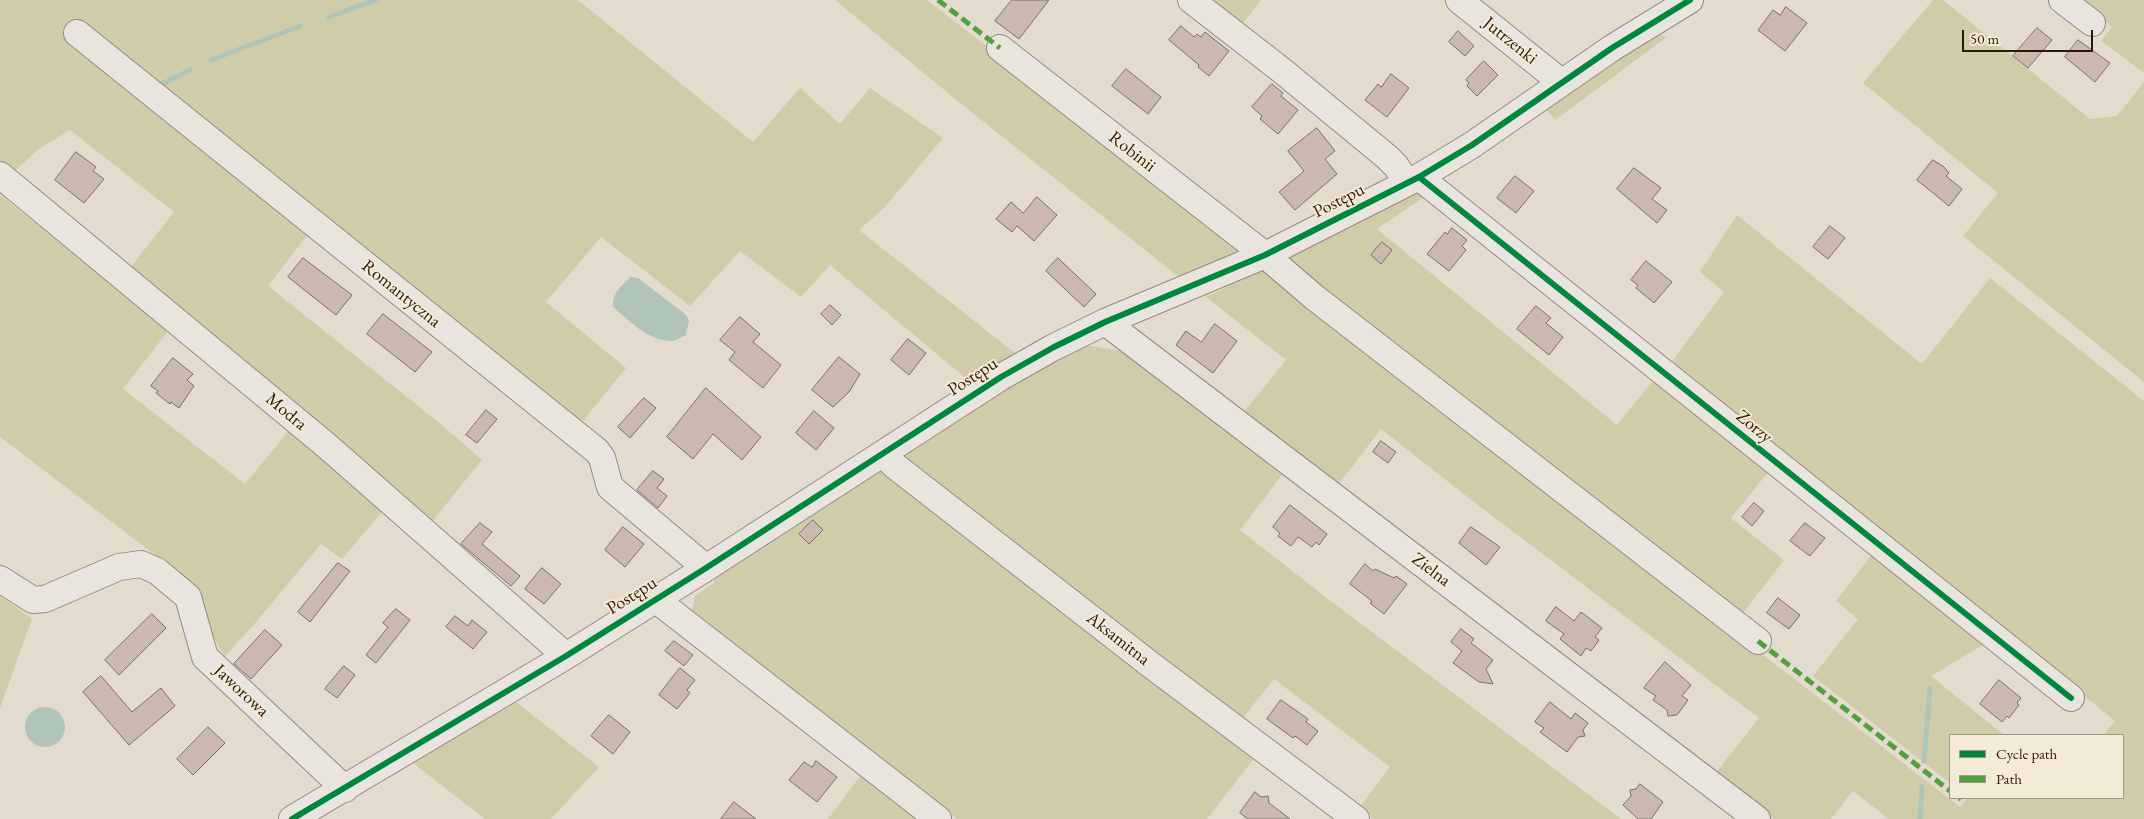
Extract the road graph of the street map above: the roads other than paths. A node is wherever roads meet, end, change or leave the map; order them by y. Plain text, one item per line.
1 (1191, 0) edge
2 (1459, 0) edge
3 (1690, 0) edge
4 (2062, 0) edge
5 (2092, 23) dead end
6 (77, 33) dead end
7 (1000, 48) dead end
8 (1561, 82) junction
9 (0, 175) edge
10 (1413, 180) junction
11 (1265, 256) junction
12 (1106, 322) junction
13 (883, 454) junction
14 (706, 568) junction
15 (0, 579) edge
16 (655, 599) junction
17 (1758, 641) dead end
18 (566, 656) junction
19 (2070, 698) dead end
20 (345, 789) junction
21 (292, 819) edge
22 (938, 819) edge
23 (1356, 819) edge
24 (1757, 819) edge

1 - 10 street, Zorzy
2 - 8 street, Jutrzenki
3 - 8 street, Postępu
4 - 5 street
6 - 14 street, Romantyczna
7 - 11 street, Robinii
8 - 10 street, Postępu
9 - 18 street, Modra
10 - 11 street, Postępu
10 - 19 street, Zorzy
11 - 12 street, Postępu
11 - 17 street, Robinii
12 - 13 street, Postępu
12 - 24 street, Zielna
13 - 14 street, Postępu
13 - 23 street, Aksamitna
14 - 16 street, Postępu
15 - 20 street, Jaworowa
16 - 18 street, Postępu
16 - 22 street
18 - 20 street, Postępu
20 - 21 street, Postępu

